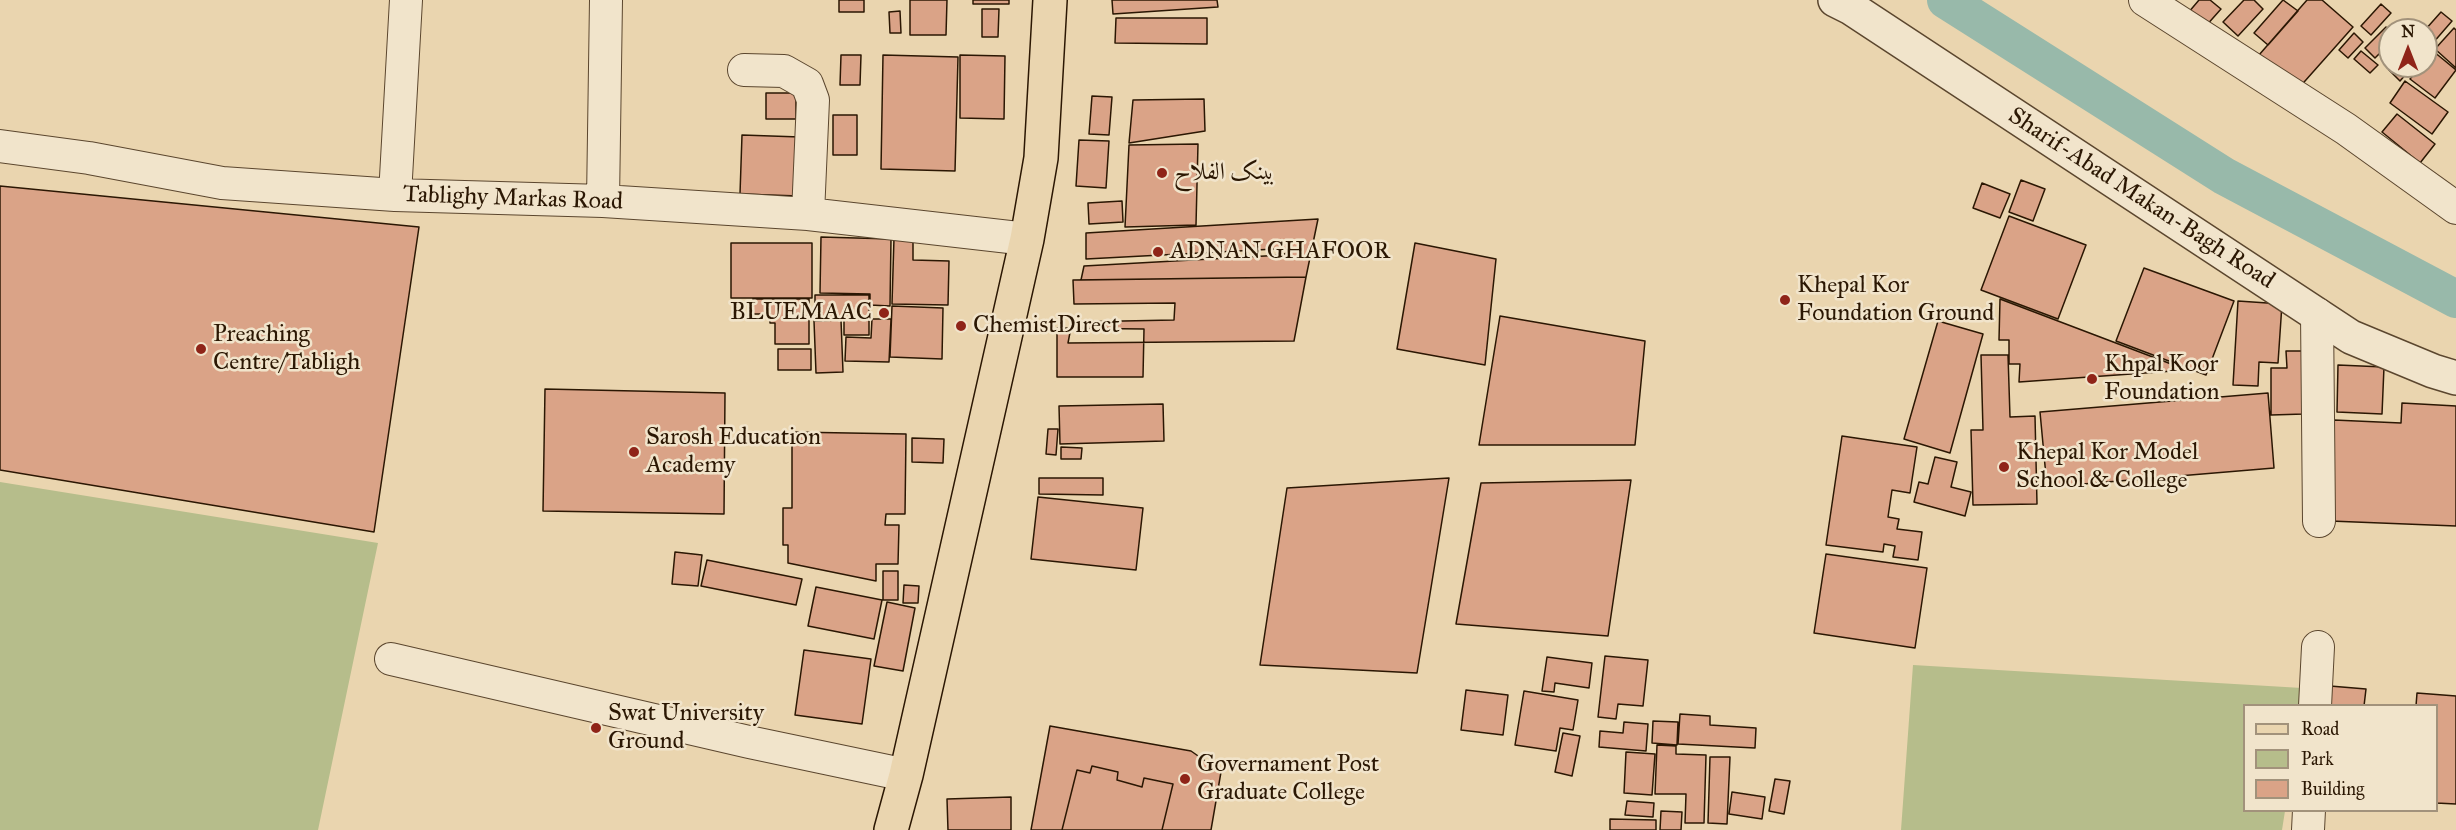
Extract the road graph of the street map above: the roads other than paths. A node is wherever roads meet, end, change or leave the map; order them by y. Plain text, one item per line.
1 (406, 0) edge
2 (606, 0) edge
3 (1050, 0) edge
4 (1061, 0) edge
5 (1835, 0) edge
6 (2145, 0) edge
7 (2183, 9) edge
8 (744, 70) dead end
9 (0, 146) edge
10 (395, 195) junction
11 (603, 201) junction
12 (2456, 208) edge
13 (808, 214) junction
14 (1027, 239) junction
15 (2317, 314) junction
16 (2456, 378) edge
17 (2319, 521) dead end
18 (2318, 647) dead end
19 (391, 659) dead end
20 (2315, 704) edge
21 (909, 779) junction
22 (2309, 812) edge
23 (891, 830) edge
24 (2308, 830) edge

1 - 10 street
2 - 11 street
3 - 14 main road
4 - 21 main road
5 - 15 street, Sharif-Abad Makan-Bagh Road
6 - 7 street
7 - 12 street
8 - 13 street
9 - 10 street, Tablighy Markas Road
10 - 11 street, Tablighy Markas Road
11 - 13 street, Tablighy Markas Road
13 - 14 street, Tablighy Markas Road
14 - 21 main road
15 - 16 street, Sharif-Abad Makan-Bagh Road
15 - 17 street
18 - 20 street
19 - 21 street
21 - 23 main road
22 - 24 street

